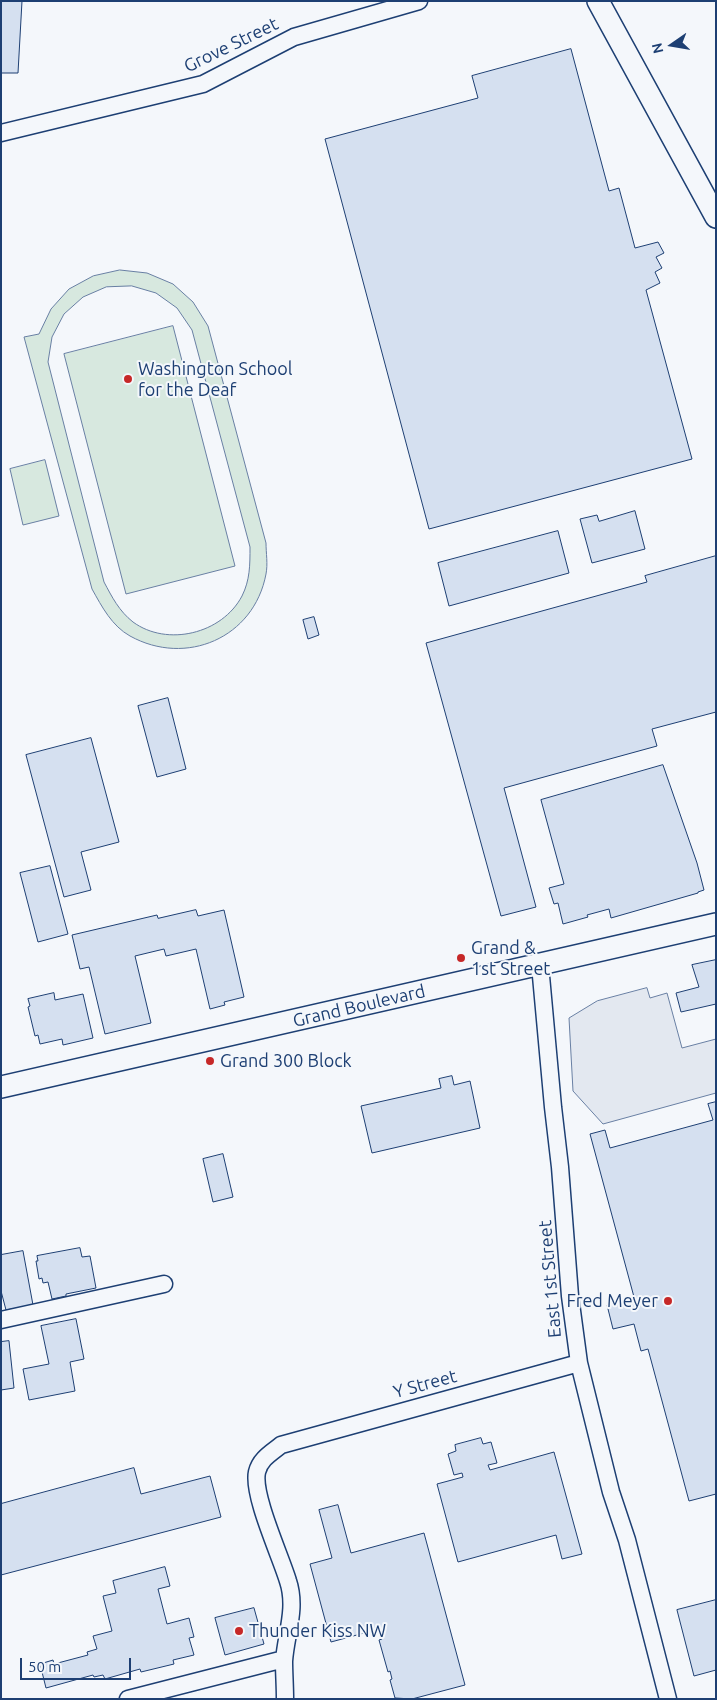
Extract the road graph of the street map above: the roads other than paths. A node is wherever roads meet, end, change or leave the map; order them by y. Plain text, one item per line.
1 (419, 1) edge
2 (598, 1) edge
3 (1, 133) edge
4 (716, 217) edge
5 (716, 924) edge
6 (540, 965) junction
7 (1, 1087) edge
8 (164, 1284) dead end
9 (1, 1320) edge
10 (579, 1363) junction
11 (284, 1659) junction
12 (128, 1699) edge
13 (285, 1699) edge
14 (668, 1699) edge

1 - 3 street, Grove Street
2 - 4 main road
5 - 6 main road, Grand Boulevard
6 - 7 main road, Grand Boulevard
6 - 10 street, East 1st Street
8 - 9 street
10 - 11 street, Y Street
10 - 14 street, East 1st Street
11 - 12 street
11 - 13 street

